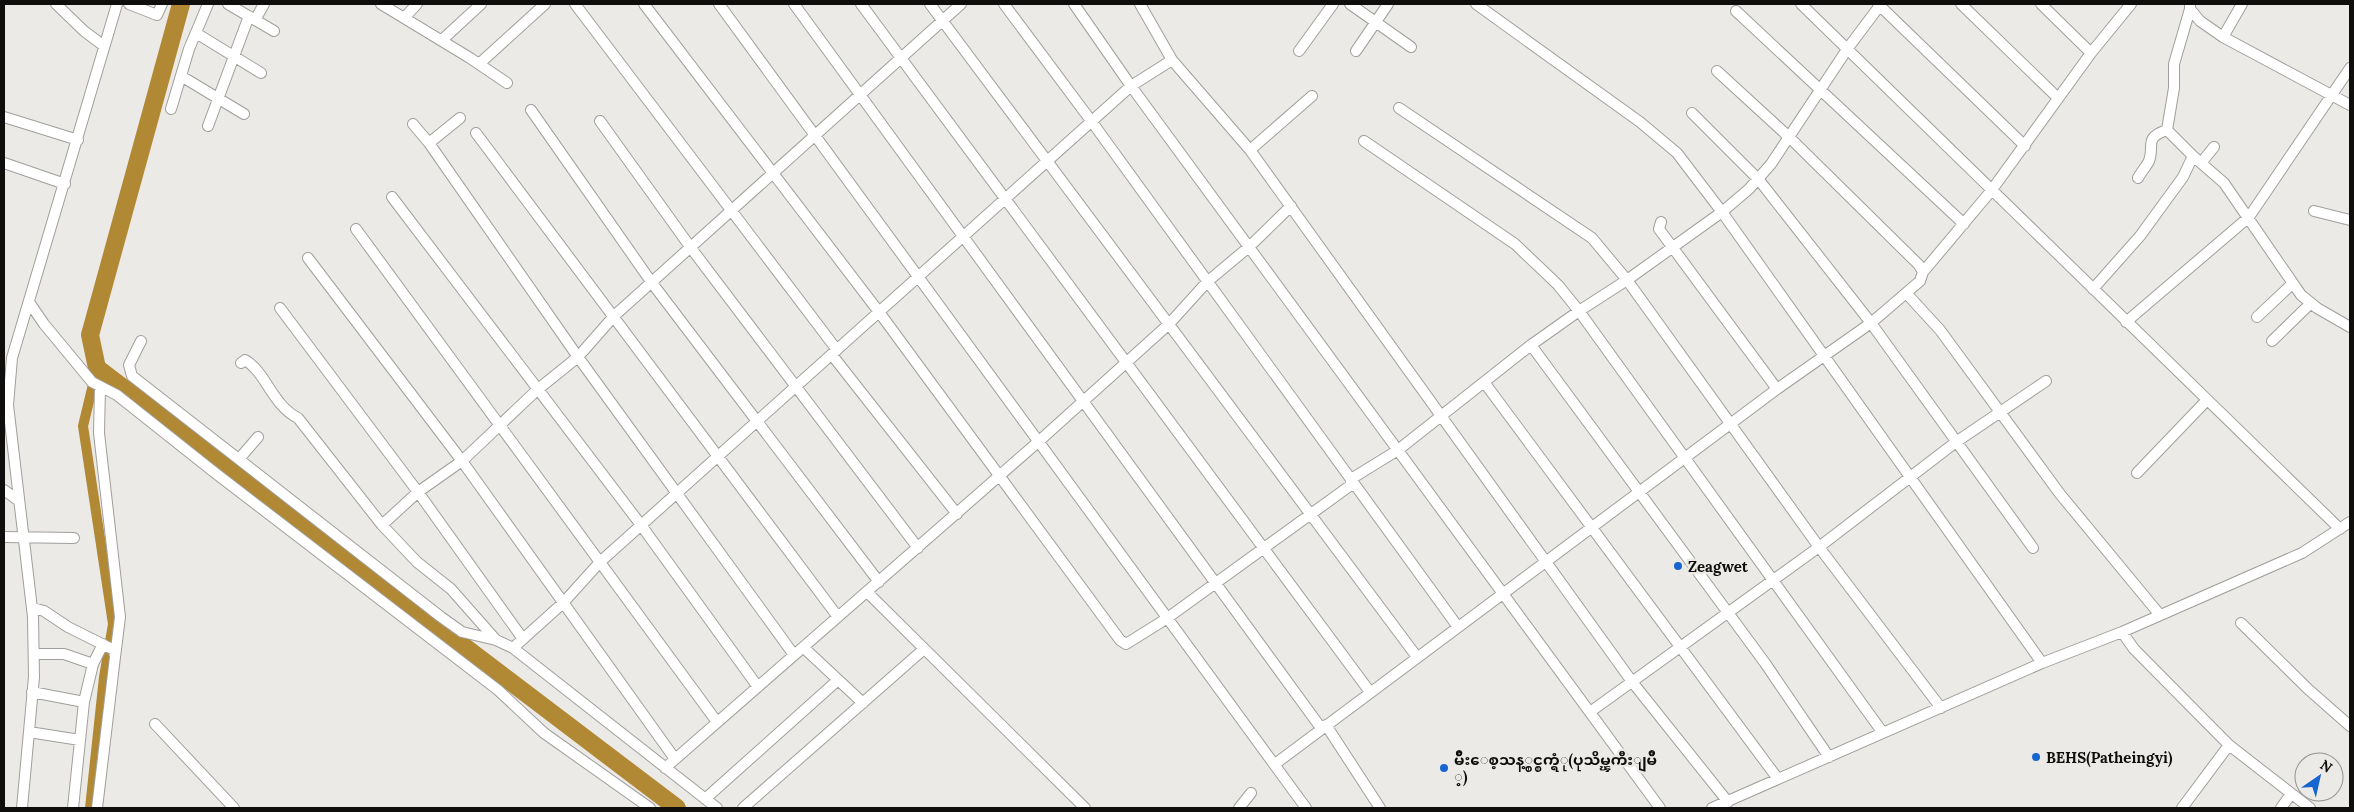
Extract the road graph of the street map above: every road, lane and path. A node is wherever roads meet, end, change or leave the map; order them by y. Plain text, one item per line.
1 (117, 4) edge
2 (129, 4) edge
3 (162, 4) edge
4 (208, 4) edge
5 (228, 4) edge
6 (264, 4) edge
7 (381, 4) edge
8 (417, 4) edge
9 (481, 4) edge
10 (545, 4) edge
11 (574, 4) edge
12 (644, 4) edge
13 (719, 4) edge
14 (794, 4) edge
15 (861, 4) edge
16 (930, 4) edge
17 (961, 4) edge
18 (1004, 4) edge
19 (1074, 4) edge
20 (1140, 4) edge
21 (1333, 4) edge
22 (1350, 4) edge
23 (1388, 4) edge
24 (1476, 4) edge
25 (1801, 4) edge
26 (1880, 4) edge
27 (1960, 4) edge
28 (2041, 4) edge
29 (2242, 4) edge
30 (2128, 5) edge
31 (63, 6) edge
32 (2190, 6) edge
33 (1736, 11) dead end
34 (252, 18) junction
35 (404, 18) junction
36 (943, 22) junction
37 (1376, 22) junction
38 (274, 31) dead end
39 (196, 33) junction
40 (2222, 37) junction
41 (442, 40) junction
42 (104, 46) junction
43 (1411, 47) dead end
44 (1848, 48) junction
45 (1299, 51) dead end
46 (1356, 51) dead end
47 (2091, 53) junction
48 (234, 56) junction
49 (901, 59) junction
50 (1172, 60) junction
51 (479, 64) junction
52 (2350, 68) edge
53 (1718, 71) dead end
54 (261, 73) dead end
55 (181, 76) junction
56 (507, 83) dead end
57 (1131, 86) junction
58 (1822, 90) junction
59 (2333, 95) junction
60 (861, 96) junction
61 (1312, 96) dead end
62 (218, 98) junction
63 (2058, 98) junction
64 (2350, 105) edge
65 (1399, 108) dead end
66 (171, 109) dead end
67 (530, 110) dead end
68 (244, 114) dead end
69 (1692, 114) dead end
70 (4, 117) edge
71 (460, 118) dead end
72 (600, 121) dead end
73 (1092, 122) junction
74 (413, 124) dead end
75 (208, 126) dead end
76 (2167, 130) junction
77 (476, 134) dead end
78 (815, 137) junction
79 (1789, 137) junction
80 (78, 140) junction
81 (1364, 141) dead end
82 (429, 143) junction
83 (2025, 146) junction
84 (2214, 147) dead end
85 (1250, 150) junction
86 (2197, 160) junction
87 (1047, 161) junction
88 (4, 162) edge
89 (774, 174) junction
90 (2138, 178) dead end
91 (1759, 180) junction
92 (65, 184) junction
93 (1991, 191) junction
94 (392, 197) dead end
95 (1005, 199) junction
96 (1291, 206) junction
97 (732, 211) junction
98 (2314, 211) dead end
99 (1722, 212) junction
100 (2249, 217) junction
101 (2350, 220) edge
102 (1661, 222) dead end
103 (1964, 224) junction
104 (356, 229) dead end
105 (964, 235) junction
106 (1250, 246) junction
107 (1673, 247) junction
108 (691, 248) junction
109 (308, 258) dead end
110 (1923, 272) junction
111 (918, 277) junction
112 (1627, 280) junction
113 (1207, 282) junction
114 (652, 283) junction
115 (2292, 284) junction
116 (2093, 289) junction
117 (1907, 294) junction
118 (29, 302) junction
119 (2311, 303) junction
120 (280, 308) dead end
121 (1579, 311) junction
122 (879, 312) junction
123 (614, 316) junction
124 (2257, 317) dead end
125 (2126, 322) junction
126 (1871, 323) junction
127 (1169, 324) junction
128 (2349, 324) edge
129 (141, 341) dead end
130 (2272, 341) dead end
131 (1531, 345) junction
132 (834, 352) junction
133 (578, 357) junction
134 (1824, 357) junction
135 (241, 363) dead end
136 (1126, 363) junction
137 (2046, 381) dead end
138 (1484, 382) junction
139 (96, 384) junction
140 (797, 386) junction
141 (1777, 389) junction
142 (537, 390) junction
143 (1084, 400) junction
144 (2207, 400) junction
145 (2002, 413) junction
146 (1440, 416) junction
147 (756, 422) junction
148 (1731, 425) junction
149 (500, 426) junction
150 (258, 437) dead end
151 (1038, 442) junction
152 (1956, 442) junction
153 (1398, 450) junction
154 (718, 456) junction
155 (239, 459) junction
156 (1684, 459) junction
157 (462, 461) junction
158 (2137, 472) dead end
159 (998, 477) junction
160 (1912, 477) junction
161 (1352, 479) junction
162 (4, 490) edge
163 (418, 492) junction
164 (1639, 493) junction
165 (677, 494) junction
166 (19, 501) junction
167 (957, 514) junction
168 (1310, 514) junction
169 (2350, 522) edge
170 (382, 525) junction
171 (642, 525) junction
172 (1593, 527) junction
173 (2340, 529) junction
174 (4, 537) edge
175 (23, 538) junction
176 (74, 538) dead end
177 (1819, 547) junction
178 (918, 548) junction
179 (1263, 548) junction
180 (2034, 548) dead end
181 (600, 562) junction
182 (1545, 562) junction
183 (1773, 580) junction
184 (879, 582) junction
185 (1216, 582) junction
186 (867, 592) junction
187 (1503, 593) junction
188 (563, 603) junction
189 (33, 608) junction
190 (1727, 613) junction
191 (2160, 615) junction
192 (838, 617) junction
193 (1166, 619) junction
194 (2241, 623) dead end
195 (1458, 627) junction
196 (2122, 632) junction
197 (523, 639) junction
198 (496, 640) junction
199 (1682, 647) junction
200 (513, 648) junction
201 (804, 648) junction
202 (110, 649) junction
203 (924, 649) junction
204 (34, 654) junction
205 (794, 655) junction
206 (1417, 657) junction
207 (2042, 663) junction
208 (92, 664) junction
209 (838, 680) junction
210 (1633, 683) junction
211 (758, 687) junction
212 (32, 692) junction
213 (1370, 692) junction
214 (84, 702) junction
215 (863, 703) junction
216 (1940, 708) junction
217 (1590, 712) junction
218 (717, 722) junction
219 (155, 724) dead end
220 (2350, 726) edge
221 (1324, 727) junction
222 (29, 732) junction
223 (1883, 733) junction
224 (80, 740) junction
225 (2229, 744) junction
226 (1829, 756) junction
227 (675, 759) junction
228 (1275, 764) junction
229 (665, 768) junction
230 (1778, 778) junction
231 (1251, 793) dead end
232 (2291, 794) junction
233 (705, 799) junction
234 (1728, 802) junction
235 (22, 808) edge
236 (73, 808) edge
237 (97, 808) edge
238 (234, 808) edge
239 (650, 808) edge
240 (717, 808) edge
241 (743, 808) edge
242 (1085, 808) edge
243 (1239, 808) edge
244 (1306, 808) edge
245 (1380, 808) edge
246 (1660, 808) edge
247 (1712, 808) edge
248 (2182, 808) edge
249 (2281, 808) edge
250 (2310, 808) edge

1 - 42 street
2 - 3 street
4 - 39 street
5 - 34 street
6 - 34 street
7 - 35 street
8 - 35 street
9 - 41 street
10 - 51 street
11 - 97 street
12 - 89 street
13 - 78 street
14 - 60 street
15 - 49 street
16 - 36 street
17 - 36 street
18 - 73 street
19 - 57 street
20 - 50 street
21 - 45 street
22 - 37 street
23 - 37 street
24 - 99 street
25 - 44 street
26 - 44 street
26 - 83 street
27 - 63 street
28 - 47 street
29 - 40 street
30 - 47 street
31 - 42 street
32 - 40 street
32 - 76 street
33 - 58 street
34 - 38 street
34 - 48 street
35 - 41 street
36 - 49 street
36 - 87 street
37 - 43 street
37 - 46 street
39 - 48 street
39 - 55 street
40 - 59 street
41 - 51 street
42 - 80 street
44 - 58 street
44 - 93 street
47 - 63 street
48 - 54 street
48 - 62 street
49 - 60 street
49 - 95 street
50 - 57 street
50 - 85 street
51 - 56 street
52 - 59 street
53 - 79 street
55 - 62 street
55 - 66 street
57 - 73 street
57 - 106 street
58 - 79 street
58 - 103 street
59 - 64 street
59 - 100 street
60 - 78 street
60 - 105 street
61 - 85 street
62 - 68 street
62 - 75 street
63 - 83 street
65 - 112 street
67 - 114 street
69 - 91 street
70 - 80 street
71 - 82 street
72 - 108 street
73 - 87 street
73 - 113 street
74 - 82 street
76 - 86 street
76 - 90 street
77 - 123 street
78 - 89 street
78 - 111 street
79 - 91 street
79 - 110 street
80 - 92 street
81 - 121 street
82 - 133 street
83 - 93 street
84 - 86 street
85 - 96 street
86 - 100 street
86 - 116 street
87 - 95 street
87 - 127 street
88 - 92 street
89 - 97 street
89 - 122 street
91 - 99 street
91 - 126 street
92 - 118 street
93 - 103 street
93 - 116 street
94 - 142 street
95 - 105 street
95 - 136 street
96 - 106 street
96 - 146 street
97 - 108 street
97 - 132 street
98 - 101 street
99 - 107 street
99 - 134 street
100 - 115 street
100 - 125 street
102 - 107 street
103 - 110 street
104 - 149 street
105 - 111 street
105 - 143 street
106 - 113 street
106 - 153 street
107 - 112 street
107 - 141 street
108 - 114 street
108 - 140 street
109 - 157 street
110 - 117 street
111 - 122 street
111 - 151 street
112 - 121 street
112 - 148 street
113 - 127 street
113 - 161 street
114 - 123 street
114 - 147 street
115 - 119 street
115 - 124 street
116 - 125 street
117 - 126 street
117 - 145 street
118 - 139 street
118 - 166 street
119 - 128 street
119 - 130 street
120 - 163 street
121 - 131 street
121 - 156 street
122 - 132 street
122 - 159 street
123 - 133 street
123 - 154 street
125 - 144 street
126 - 134 street
126 - 152 street
127 - 136 street
127 - 168 street
129 - 155 street
131 - 138 street
131 - 164 street
132 - 140 street
132 - 167 street
133 - 142 street
133 - 165 street
134 - 141 street
134 - 160 street
135 - 170 street
136 - 143 street
136 - 179 street
137 - 145 street
138 - 146 street
138 - 172 street
139 - 202 street
139 - 239 street
140 - 147 street
140 - 178 street
141 - 148 street
142 - 149 street
142 - 171 street
143 - 151 street
143 - 185 street
144 - 158 street
144 - 173 street
145 - 152 street
145 - 191 street
146 - 153 street
146 - 182 street
147 - 154 street
147 - 184 street
148 - 156 street
148 - 177 street
149 - 157 street
149 - 181 street
150 - 155 street
151 - 159 street
151 - 193 street
152 - 160 street
152 - 180 street
153 - 161 street
153 - 187 street
154 - 165 street
154 - 192 street
155 - 198 street
156 - 164 street
156 - 183 street
157 - 163 street
157 - 188 street
159 - 167 street
159 - 193 street
160 - 177 street
160 - 207 street
161 - 168 street
161 - 195 street
162 - 166 street
163 - 170 street
163 - 197 street
164 - 172 street
164 - 190 street
165 - 171 street
165 - 205 street
166 - 175 street
167 - 178 street
168 - 179 street
168 - 206 street
169 - 173 street
170 - 198 street
171 - 181 street
171 - 211 street
172 - 182 street
172 - 199 street
173 - 191 street
174 - 175 street
175 - 176 street
175 - 189 street
177 - 183 street
177 - 216 street
178 - 184 street
179 - 185 street
179 - 213 street
181 - 188 street
181 - 218 street
182 - 187 street
182 - 210 street
183 - 190 street
183 - 223 street
184 - 186 street
185 - 193 street
185 - 221 street
186 - 192 street
186 - 203 street
187 - 195 street
187 - 217 street
188 - 197 street
188 - 227 street
189 - 202 street
189 - 204 street
190 - 199 street
190 - 226 street
191 - 196 street
192 - 201 street
193 - 228 street
194 - 220 street
195 - 206 street
196 - 207 street
196 - 225 street
197 - 200 street
198 - 200 street
199 - 210 street
199 - 230 street
200 - 229 street
201 - 205 street
201 - 209 street
202 - 208 street
202 - 237 street
203 - 215 street
203 - 242 street
204 - 208 street
204 - 212 street
205 - 211 street
206 - 213 street
207 - 216 street
208 - 214 street
209 - 215 street
209 - 233 street
210 - 217 street
210 - 234 street
211 - 218 street
212 - 214 street
212 - 222 street
213 - 221 street
214 - 224 street
215 - 241 street
216 - 223 street
217 - 246 street
218 - 227 street
219 - 238 street
221 - 228 street
221 - 245 street
222 - 224 street
222 - 235 street
223 - 226 street
224 - 236 street
225 - 232 street
225 - 248 street
226 - 230 street
227 - 229 street
228 - 244 street
229 - 233 street
230 - 234 street
231 - 243 street
232 - 249 street
232 - 250 street
233 - 240 street
234 - 247 street

